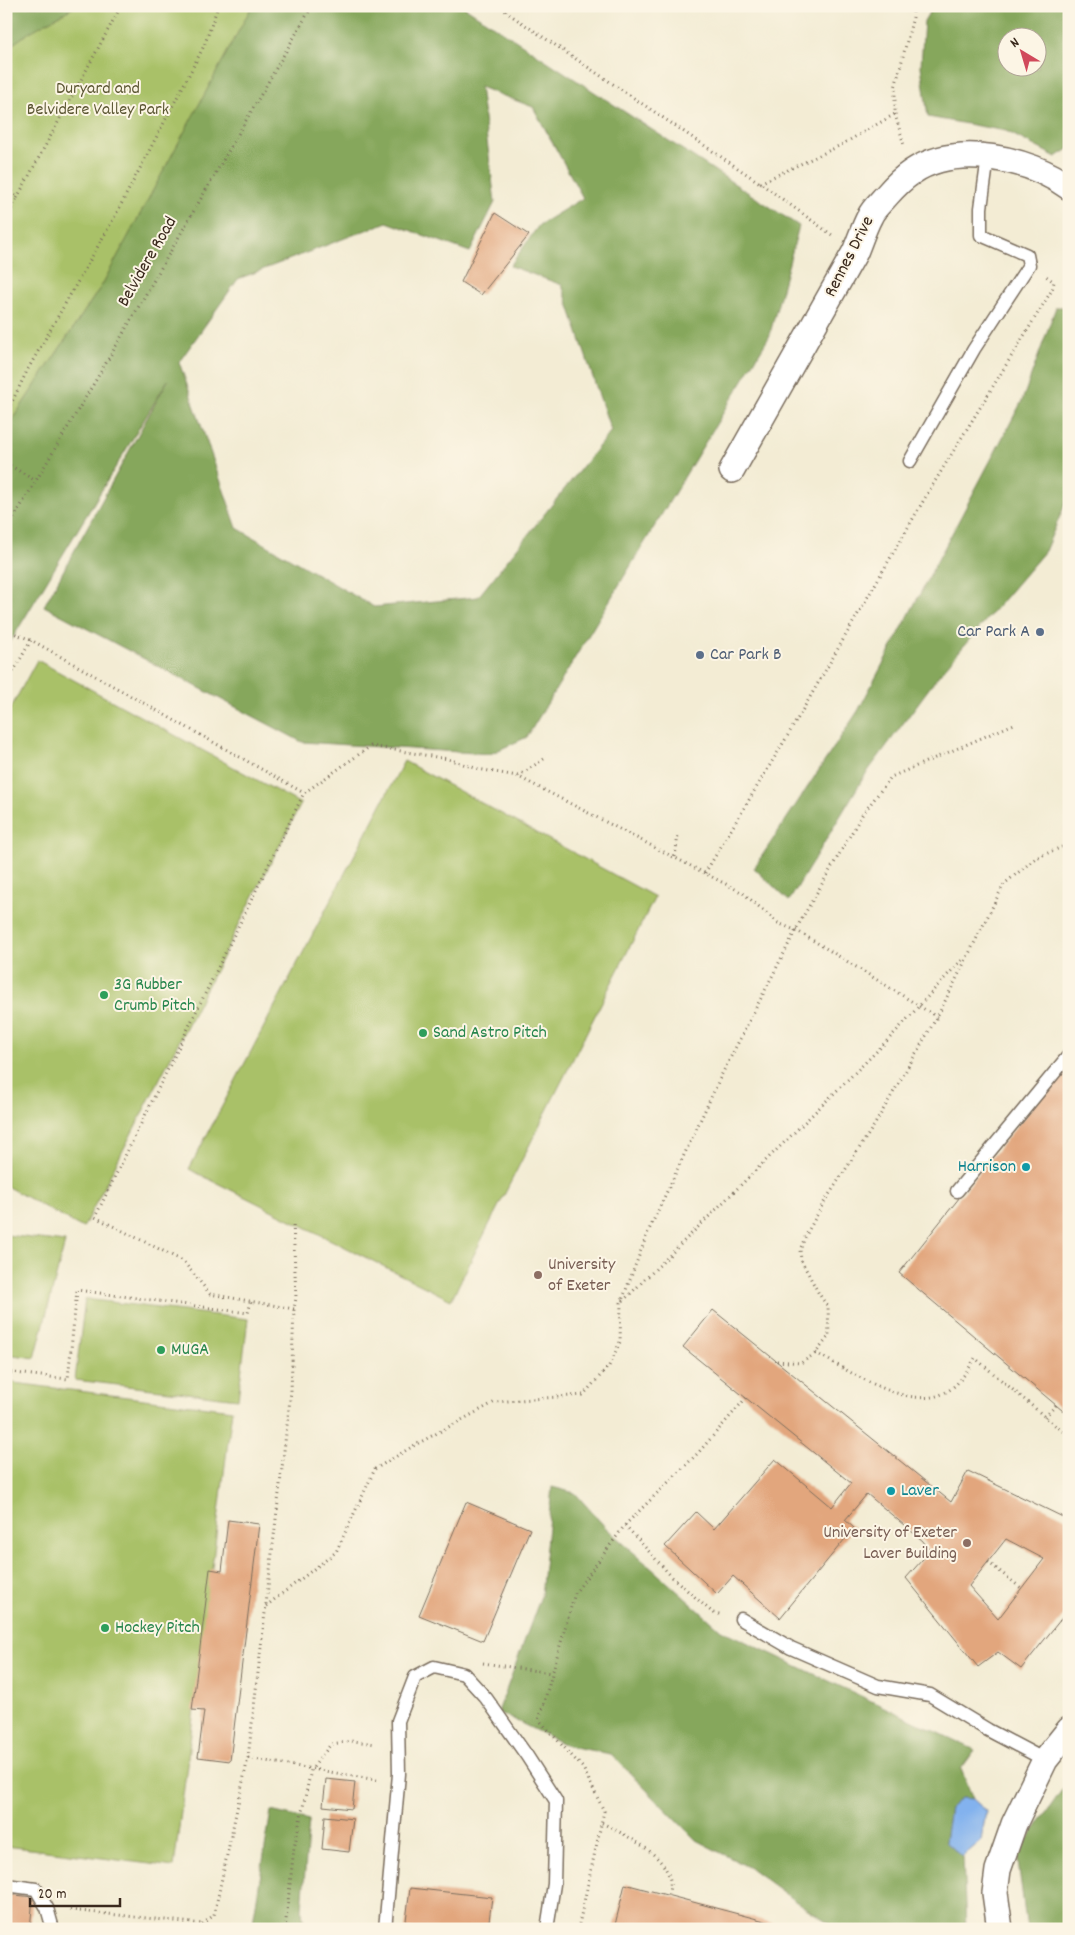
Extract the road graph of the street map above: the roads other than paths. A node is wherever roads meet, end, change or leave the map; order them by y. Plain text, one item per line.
1 (988, 157) junction
2 (1069, 187) edge
3 (910, 461) dead end
4 (732, 470) dead end
5 (1069, 1055) edge
6 (957, 1190) dead end
7 (741, 1618) road end
8 (1069, 1730) edge
9 (1045, 1760) junction
10 (6, 1885) edge
11 (53, 1929) edge
12 (385, 1929) edge
13 (548, 1929) edge
14 (1000, 1929) edge

1 - 2 street, Rennes Drive
1 - 3 lane
1 - 4 street, Rennes Drive
5 - 6 lane
7 - 9 lane
8 - 9 street
9 - 14 street
10 - 11 lane
12 - 13 lane

